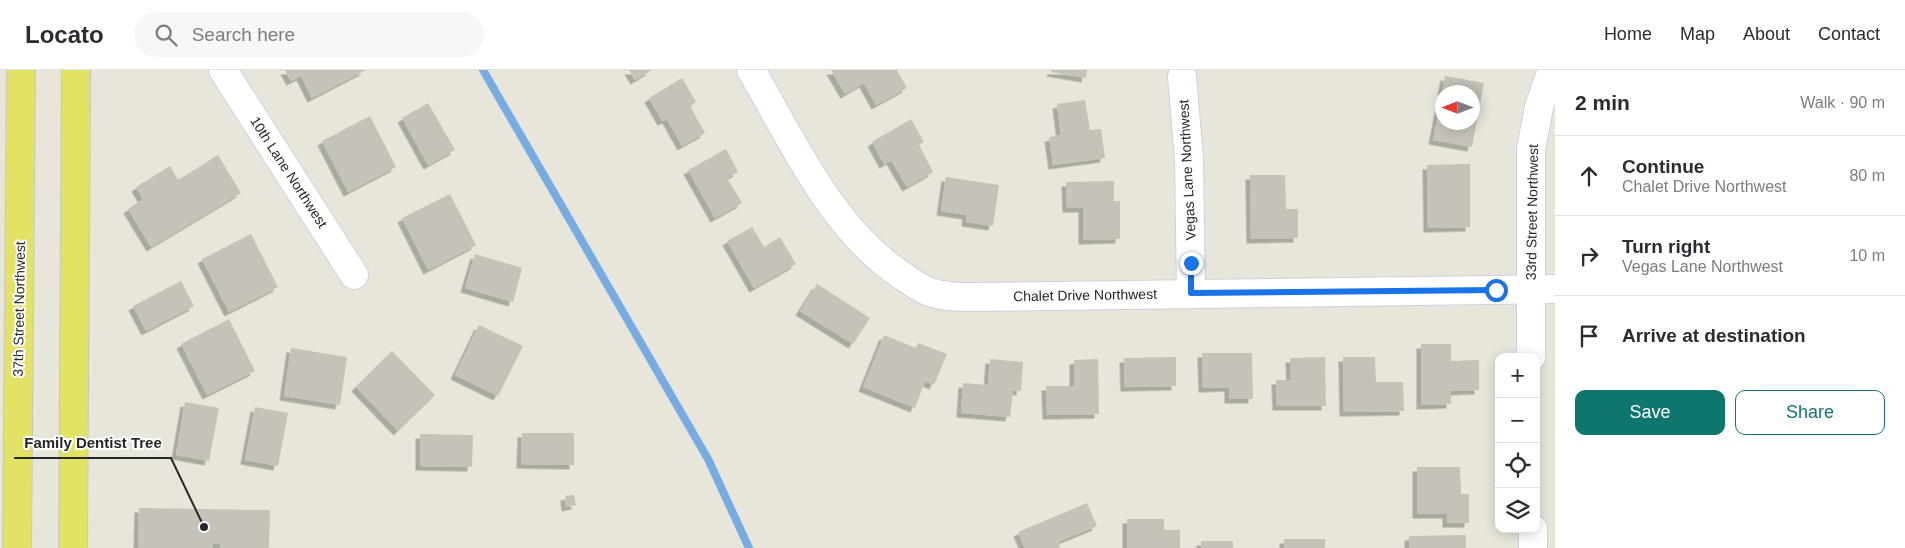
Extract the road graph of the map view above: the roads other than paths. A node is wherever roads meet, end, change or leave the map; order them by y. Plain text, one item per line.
1 (21, 70) edge
2 (76, 70) edge
3 (223, 70) edge
4 (752, 70) edge
5 (1552, 70) edge
6 (1182, 77) dead end
7 (354, 275) dead end
8 (1543, 289) edge
9 (1191, 293) junction
10 (1532, 353) edge
11 (1533, 533) edge
12 (17, 548) edge
13 (73, 548) edge
14 (1533, 548) edge

1 - 12 main road, 37th Street Northwest
2 - 13 main road
3 - 7 street, 10th Lane Northwest
4 - 9 street, Chalet Drive Northwest
5 - 8 street, 33rd Street Northwest
6 - 9 street, Vegas Lane Northwest
8 - 9 street, Chalet Drive Northwest
8 - 10 street, 33rd Street Northwest
11 - 14 street

